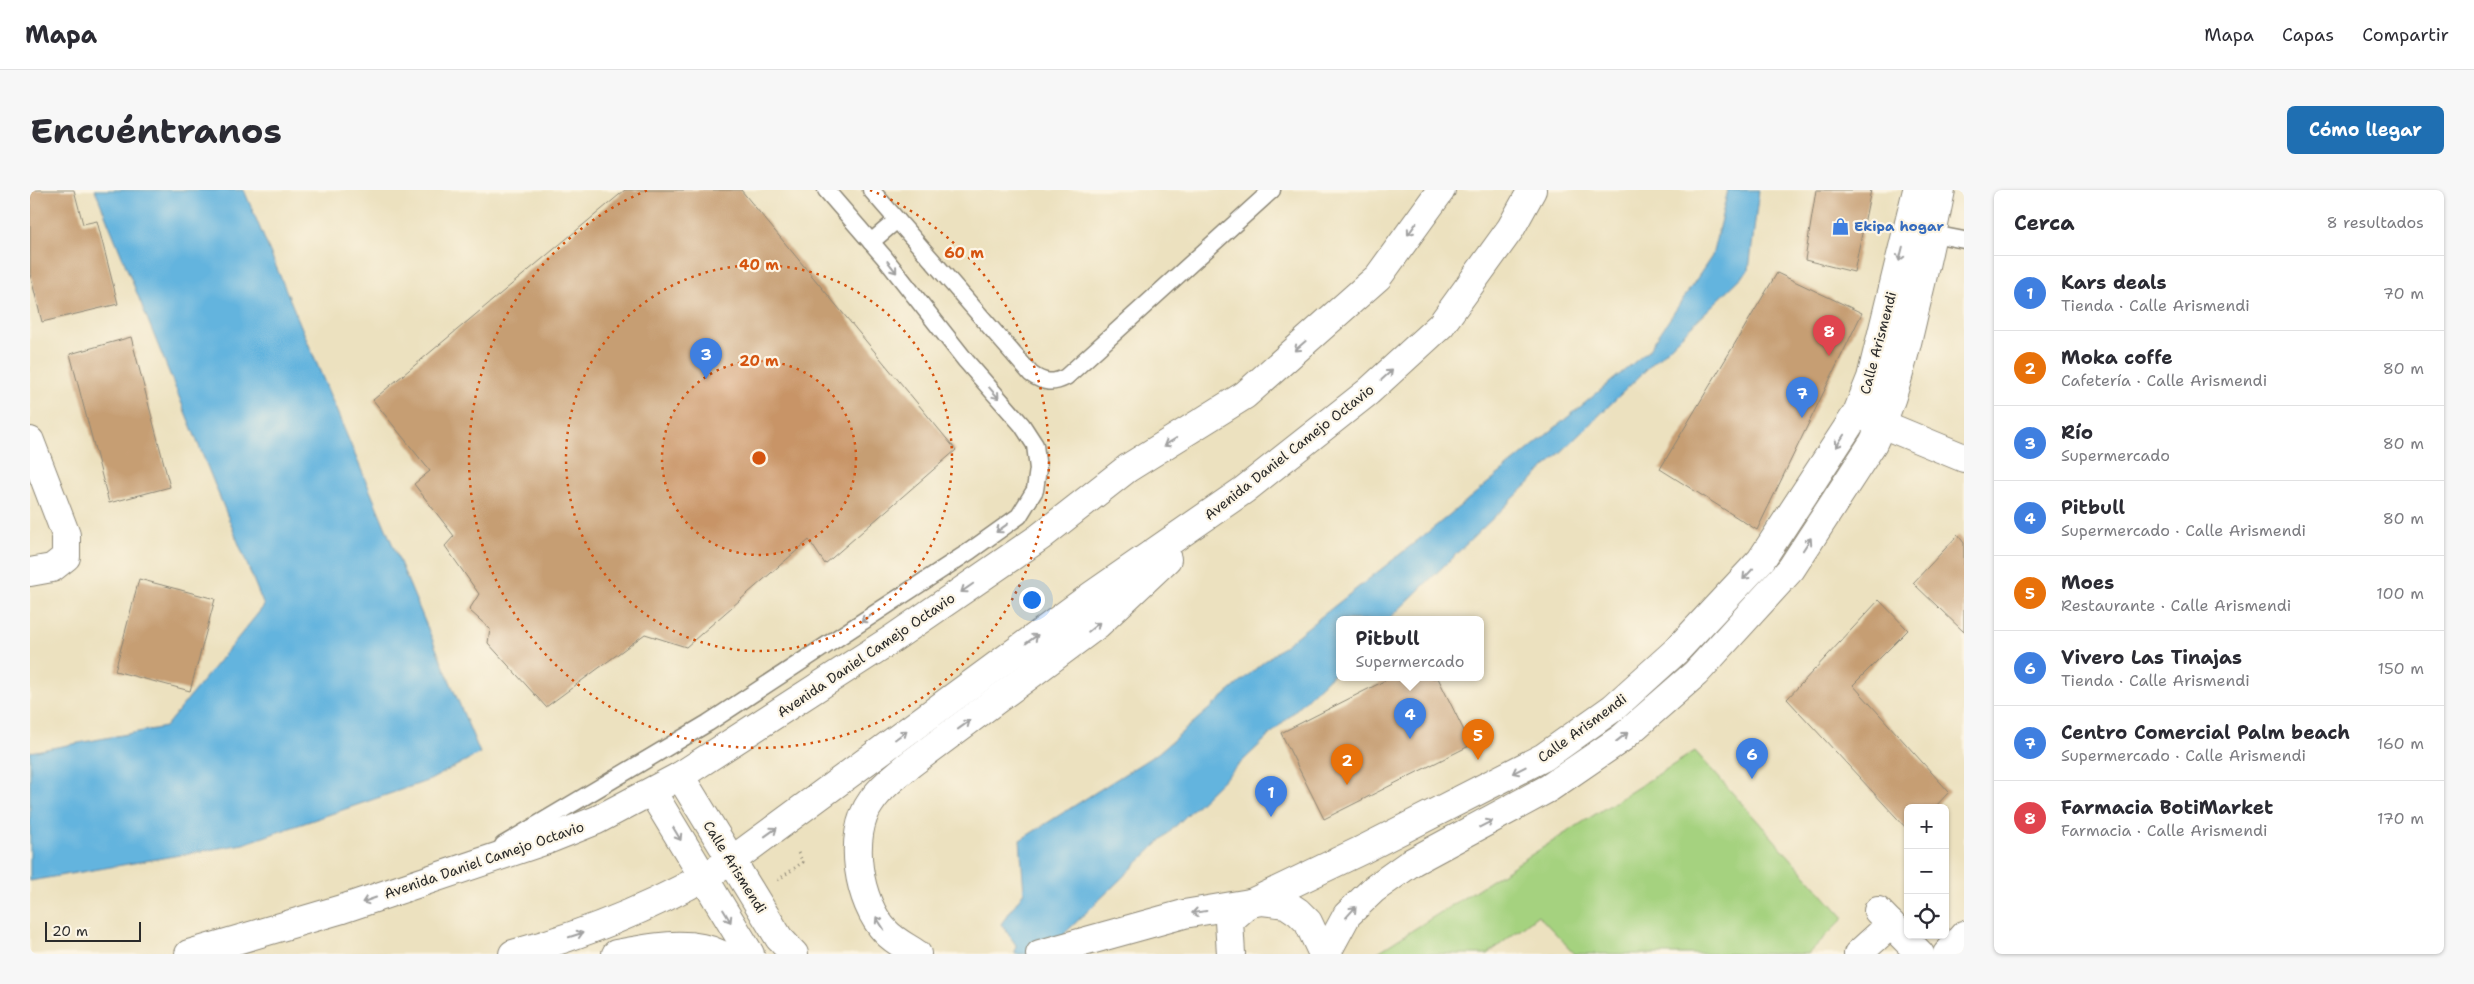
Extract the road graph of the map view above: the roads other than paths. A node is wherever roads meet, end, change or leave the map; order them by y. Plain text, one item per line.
1 (826, 190) edge
2 (871, 190) edge
3 (1272, 190) edge
4 (1441, 190) edge
5 (1532, 190) edge
6 (1917, 190) edge
7 (1941, 190) edge
8 (897, 220) junction
9 (1933, 234) junction
10 (1964, 240) edge
11 (871, 242) junction
12 (1857, 413) junction
13 (1882, 424) junction
14 (30, 441) edge
15 (1964, 458) edge
16 (1197, 522) junction
17 (30, 572) edge
18 (680, 776) junction
19 (652, 792) junction
20 (731, 861) junction
21 (460, 869) junction
22 (704, 878) junction
23 (1247, 905) junction
24 (1964, 935) edge
25 (189, 954) edge
26 (513, 954) edge
27 (616, 954) edge
28 (720, 954) edge
29 (750, 954) edge
30 (794, 954) edge
31 (917, 954) edge
32 (1040, 954) edge
33 (1231, 954) edge
34 (1325, 954) edge
35 (1858, 954) edge
36 (1920, 954) edge
37 (1947, 954) edge

1 - 11 lane
2 - 8 lane
3 - 8 lane
4 -> 18 street, Avenida Daniel Camejo Octavio
16 -> 5 street, Avenida Daniel Camejo Octavio
6 -> 12 street, Calle Arismendi
7 - 9 street, Calle Arismendi
8 - 11 lane
9 - 10 lane
9 - 13 street, Calle Arismendi
11 -> 21 lane
12 - 13 street
12 -> 23 street, Calle Arismendi
13 - 15 street
34 -> 13 street, Calle Arismendi
14 - 17 street
20 -> 16 street, Avenida Daniel Camejo Octavio
31 -> 16 street
18 - 19 street, Avenida Daniel Camejo Octavio
18 - 20 street, Calle Arismendi
19 - 21 street, Avenida Daniel Camejo Octavio
19 -> 22 street
20 - 22 street, Avenida Daniel Camejo Octavio
20 - 30 street, Calle Arismendi
21 -> 25 street, Avenida Daniel Camejo Octavio
26 -> 22 street, Avenida Daniel Camejo Octavio
22 -> 29 street
23 -> 32 street, Calle Arismendi
23 - 33 street
23 - 34 street
24 - 37 street
27 - 28 street
35 - 36 street

